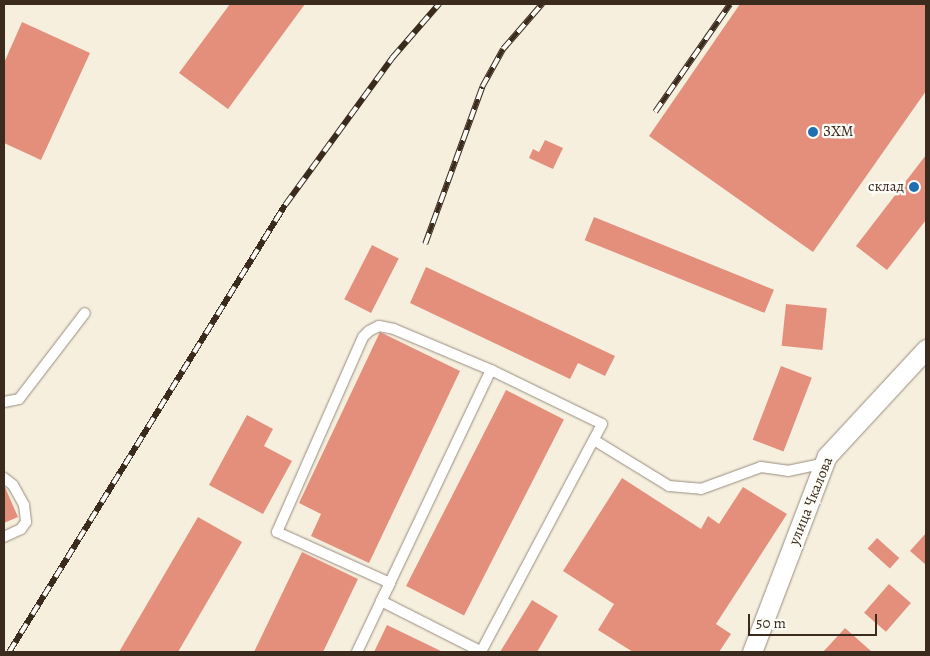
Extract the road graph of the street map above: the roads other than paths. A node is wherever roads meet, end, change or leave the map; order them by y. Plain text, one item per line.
1 (85, 313) dead end
2 (926, 349) edge
3 (491, 370) junction
4 (4, 402) edge
5 (594, 440) junction
6 (825, 463) junction
7 (4, 478) edge
8 (4, 537) edge
9 (390, 583) junction
10 (381, 601) junction
11 (357, 652) edge
12 (482, 652) edge
13 (752, 652) edge

1 - 4 lane
2 - 6 street, улица Чкалова
3 - 5 lane
3 - 9 lane
3 - 9 lane
5 - 6 lane
5 - 12 lane
6 - 13 street, улица Чкалова
7 - 8 lane
9 - 10 lane
10 - 11 lane
10 - 12 lane

